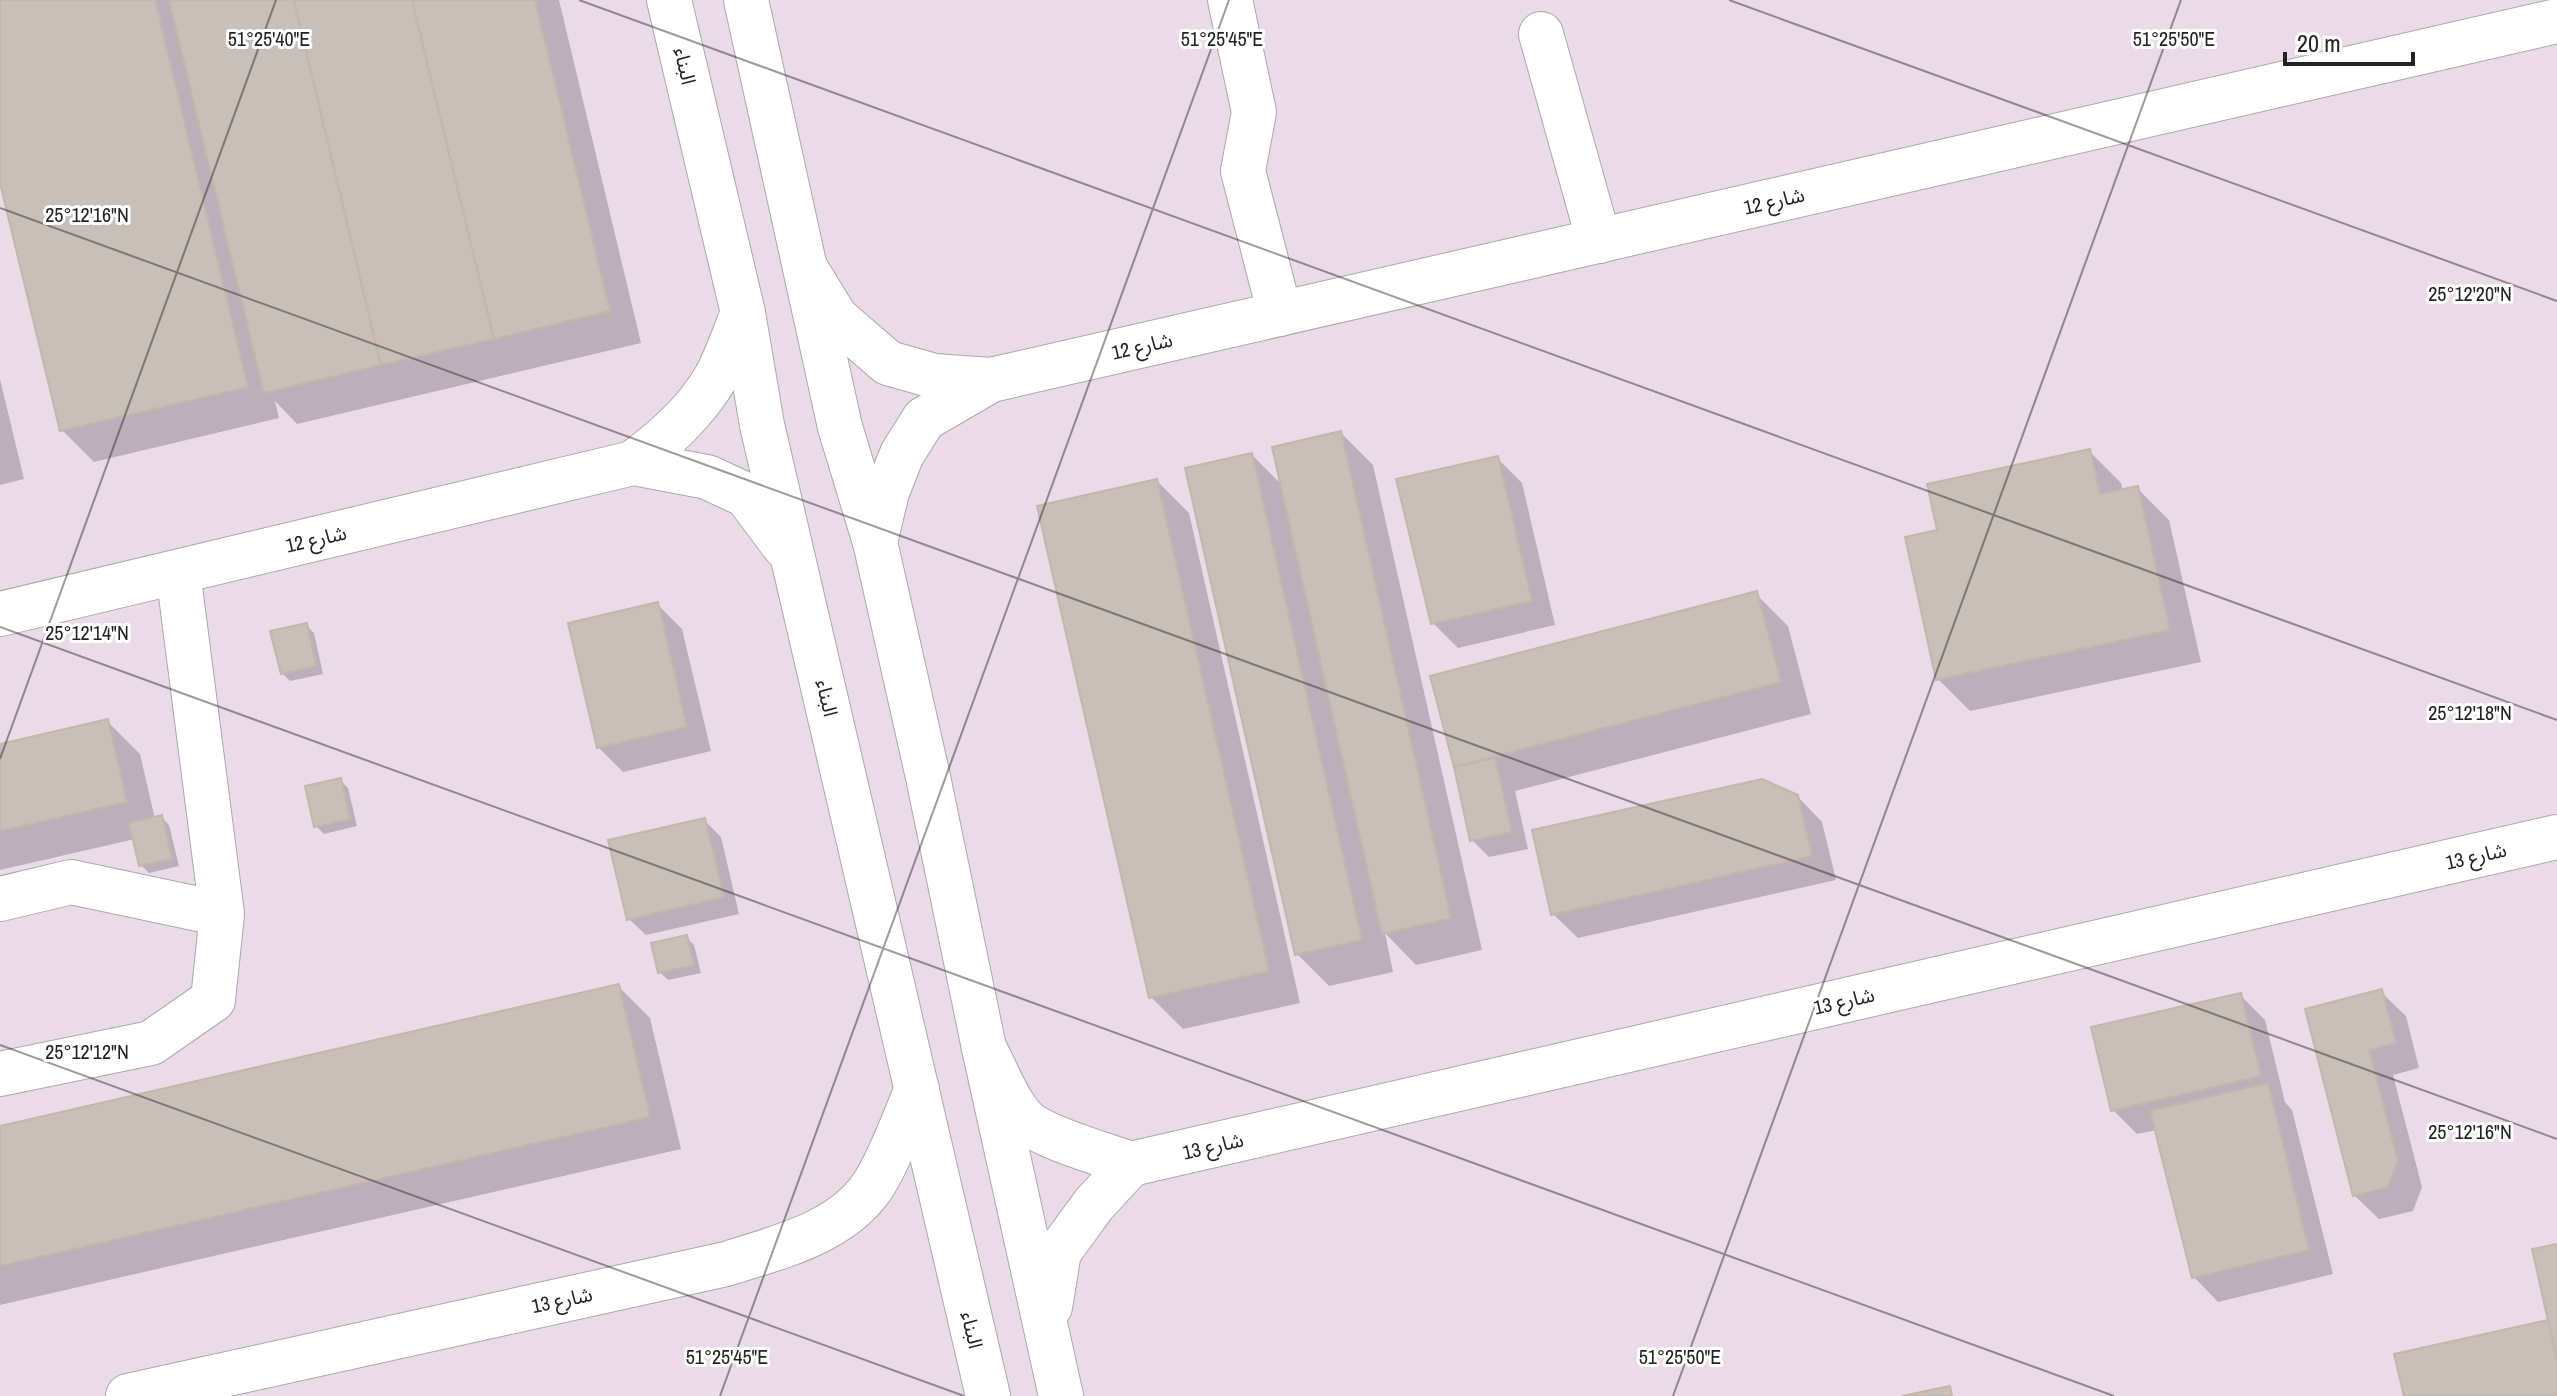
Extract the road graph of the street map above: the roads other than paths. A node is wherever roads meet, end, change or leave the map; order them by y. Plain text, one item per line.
1 (669, 0) edge
2 (746, 0) edge
3 (1230, 0) edge
4 (2557, 21) edge
5 (1541, 34) dead end
6 (1599, 241) junction
7 (806, 269) junction
8 (743, 313) junction
9 (1280, 314) junction
10 (991, 380) junction
11 (633, 463) junction
12 (875, 542) junction
13 (796, 562) junction
14 (178, 572) junction
15 (0, 614) edge
16 (2557, 837) edge
17 (0, 899) edge
18 (222, 914) junction
19 (984, 1048) junction
20 (0, 1074) edge
21 (917, 1089) junction
22 (1131, 1164) junction
23 (1047, 1324) junction
24 (128, 1396) edge
25 (988, 1396) edge
26 (1061, 1396) edge

1 - 8 street, البناء
2 - 7 street
3 - 9 street
4 - 6 street, شارع 12
5 - 6 street
6 - 9 street, شارع 12
7 - 10 street, شارع 12
7 - 12 street
8 - 11 street, شارع 12
8 - 13 street, البناء
9 - 10 street, شارع 12
10 - 12 street, شارع 12
11 - 13 street, شارع 12
11 - 14 street, شارع 12
12 - 19 street
13 - 21 street, البناء
14 - 15 street, شارع 12
14 - 18 street
16 - 22 street, شارع 13
17 - 18 street
18 - 20 street
19 - 22 street
19 - 23 street
21 - 24 street, شارع 13
21 - 25 street, البناء
22 - 23 street
23 - 26 street

